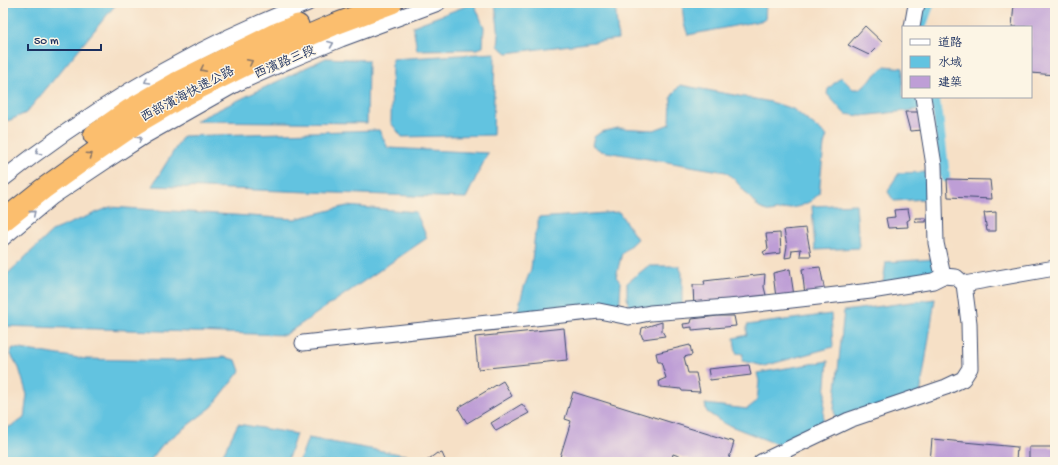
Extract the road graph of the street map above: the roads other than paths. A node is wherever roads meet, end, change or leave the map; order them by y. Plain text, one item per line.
1 (308, 3) edge
2 (354, 3) edge
3 (392, 3) edge
4 (438, 3) edge
5 (918, 3) edge
6 (912, 26) edge
7 (923, 98) edge
8 (3, 179) edge
9 (3, 204) edge
10 (3, 221) edge
11 (3, 238) edge
12 (1055, 268) edge
13 (943, 276) junction
14 (964, 284) junction
15 (303, 343) dead end
16 (761, 462) edge

1 -> 8 street
2 -> 9 highway, 西部濱海快速公路
10 -> 3 highway, 西部濱海快速公路
11 -> 4 street, 西濱路三段
5 - 6 street
7 - 13 street
12 - 14 street
13 - 14 street
13 - 15 street
14 - 16 street

